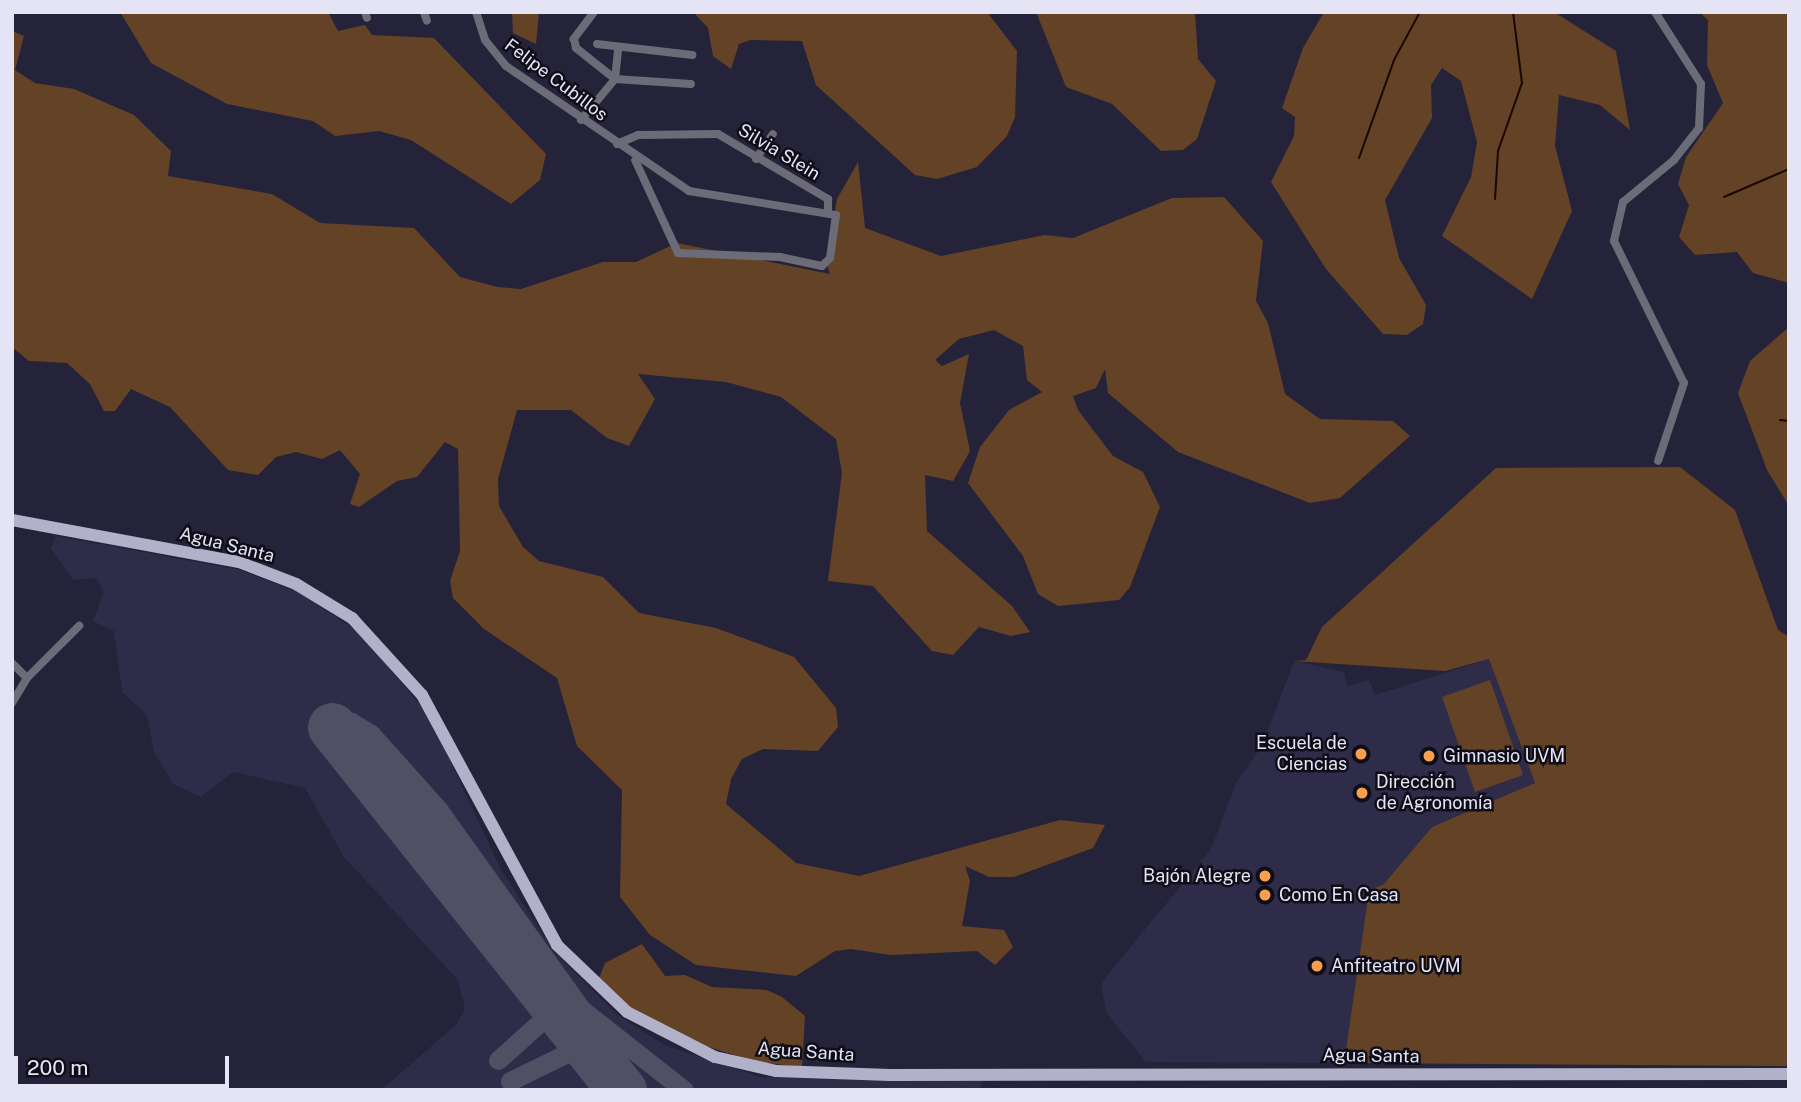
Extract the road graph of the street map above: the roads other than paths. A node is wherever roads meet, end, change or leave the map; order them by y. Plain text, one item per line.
1 (476, 12) edge
2 (594, 12) edge
3 (1655, 12) edge
4 (597, 44) dead end
5 (618, 49) junction
6 (692, 55) dead end
7 (615, 79) junction
8 (691, 84) dead end
9 (581, 120) junction
10 (773, 134) dead end
11 (617, 144) junction
12 (756, 159) junction
13 (635, 160) junction
14 (828, 212) junction
15 (1658, 461) dead end
16 (12, 520) edge
17 (79, 626) dead end
18 (12, 663) edge
19 (27, 678) junction
20 (12, 704) edge
21 (1789, 1076) edge

1 - 9 street, Felipe Cubillos
2 - 7 street
3 - 15 street
4 - 5 street
5 - 6 street
5 - 7 street
7 - 8 street
7 - 9 street
9 - 11 street, Felipe Cubillos
10 - 12 street
11 - 12 street, Silvia Slein
11 - 13 street, Felipe Cubillos
12 - 14 street, Silvia Slein
13 - 14 street
13 - 14 street
16 - 21 main road, Agua Santa
17 - 19 street
18 - 19 street
19 - 20 street

